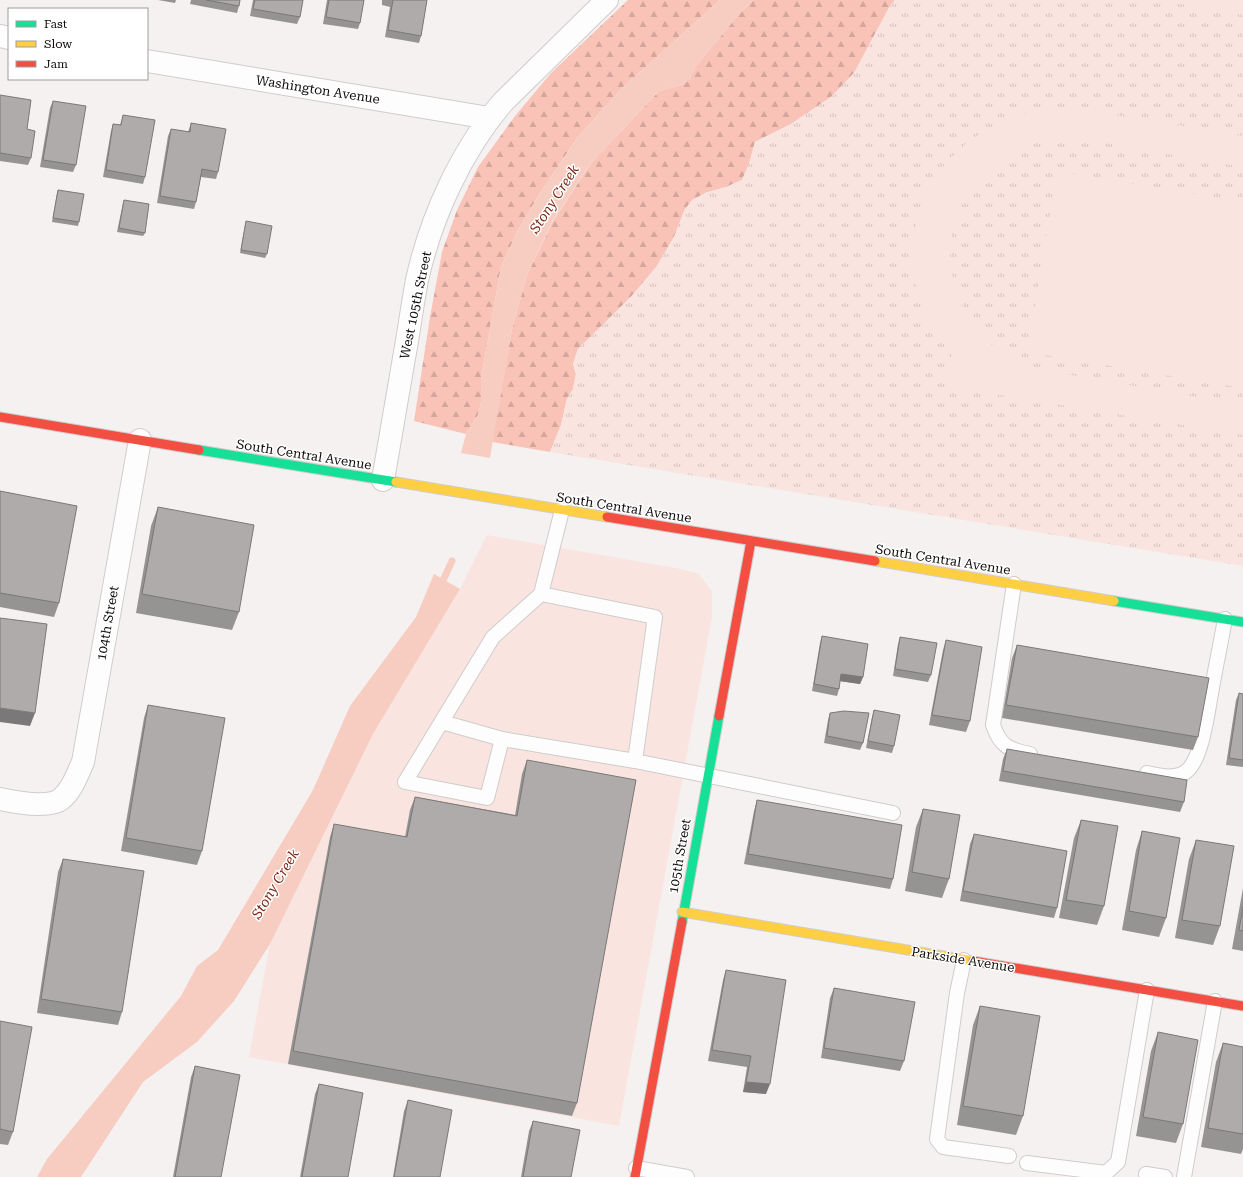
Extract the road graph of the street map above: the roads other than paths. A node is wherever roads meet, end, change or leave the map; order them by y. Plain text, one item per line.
1 (607, 0) edge
2 (148, 61) edge
3 (489, 118) junction
4 (0, 417) edge
5 (140, 440) junction
6 (383, 480) junction
7 (562, 510) junction
8 (751, 541) junction
9 (1014, 584) junction
10 (541, 594) junction
11 (1225, 619) junction
12 (1243, 622) edge
13 (442, 722) junction
14 (502, 739) junction
15 (1044, 756) edge
16 (635, 760) junction
17 (1134, 771) edge
18 (708, 775) junction
19 (0, 799) edge
20 (893, 813) dead end
21 (682, 912) junction
22 (964, 960) junction
23 (1147, 990) junction
24 (1215, 1001) junction
25 (1243, 1006) edge
26 (1009, 1156) dead end
27 (1027, 1163) dead end
28 (635, 1173) edge
29 (1146, 1174) dead end
30 (687, 1177) edge
31 (1165, 1177) edge
32 (1184, 1177) edge

1 - 3 street, West 105th Street
2 - 3 street, Washington Avenue
3 - 6 street, West 105th Street
4 - 5 street, South Central Avenue
5 - 6 street, South Central Avenue
5 - 19 street, 104th Street
6 - 7 street, South Central Avenue
7 - 8 street, South Central Avenue
7 - 10 lane
8 - 9 street, South Central Avenue
8 - 18 street, 105th Street
9 - 11 street, South Central Avenue
9 - 15 lane
10 - 13 lane
10 - 16 lane
11 - 12 street, South Central Avenue
11 - 17 lane
13 - 14 lane
13 - 14 lane
14 - 16 lane
16 - 18 lane
18 - 20 lane
18 - 21 street, 105th Street
21 - 22 street, Parkside Avenue
21 - 28 street, 105th Street
22 - 23 street, Parkside Avenue
22 - 26 lane
23 - 24 street, Parkside Avenue
23 - 27 lane
24 - 25 street, Parkside Avenue
24 - 32 lane
28 - 30 lane
29 - 31 lane

